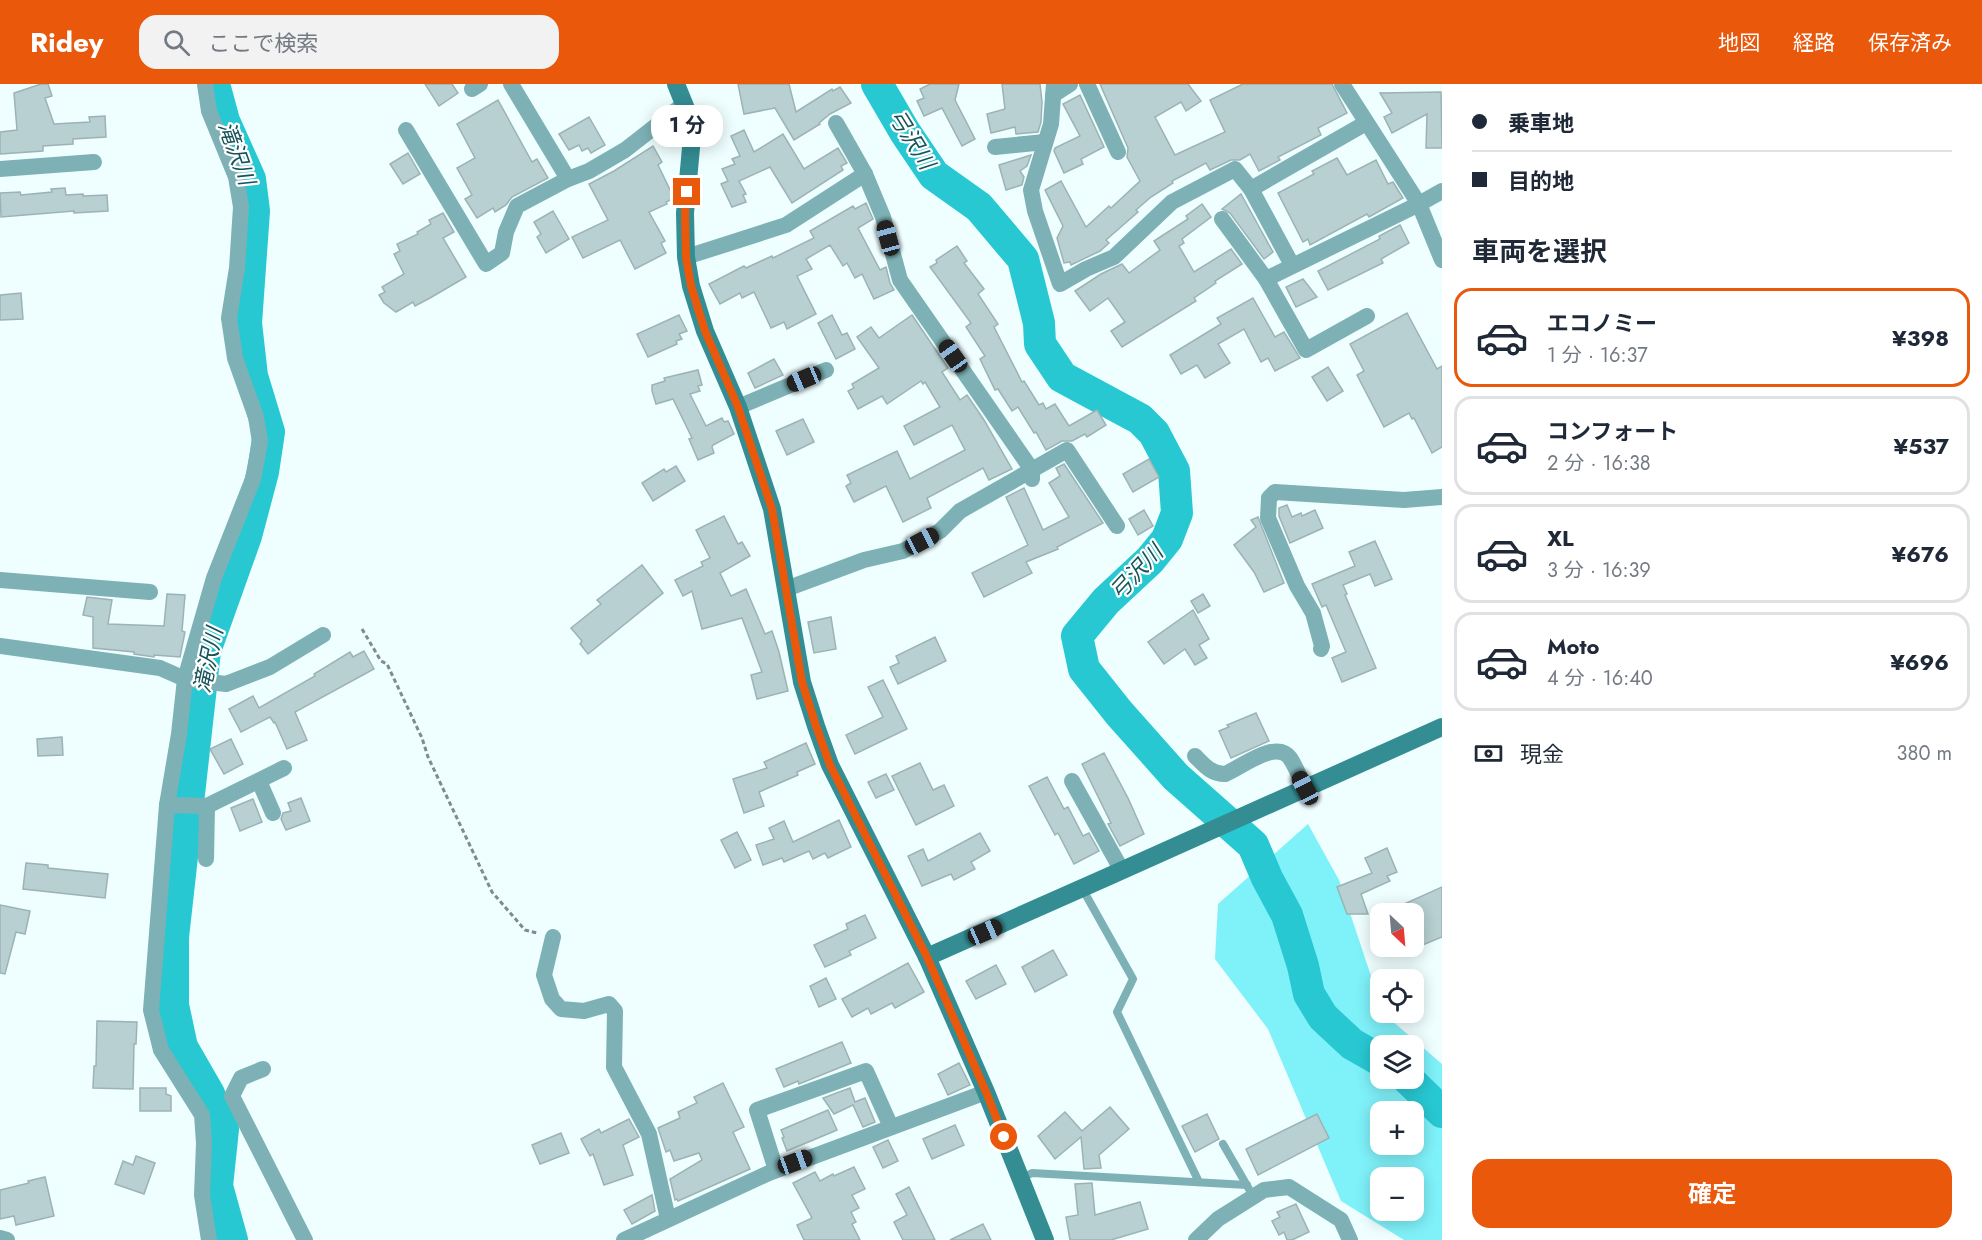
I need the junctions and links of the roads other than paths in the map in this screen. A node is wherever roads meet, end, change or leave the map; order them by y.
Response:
1 (205, 84) edge
2 (511, 84) edge
3 (676, 84) edge
4 (1070, 84) edge
5 (1087, 84) edge
6 (1342, 84) edge
7 (1053, 89) edge
8 (684, 104) junction
9 (836, 123) dead end
10 (1366, 123) junction
11 (406, 130) dead end
12 (1046, 142) junction
13 (995, 147) dead end
14 (1118, 152) dead end
15 (94, 162) dead end
16 (0, 169) edge
17 (865, 174) junction
18 (568, 179) junction
19 (1251, 189) junction
20 (1442, 190) edge
21 (1419, 204) junction
22 (1222, 219) dead end
23 (686, 257) junction
24 (1442, 260) edge
25 (1292, 265) junction
26 (1266, 279) junction
27 (1367, 316) dead end
28 (826, 370) dead end
29 (738, 407) junction
30 (1032, 474) junction
31 (1442, 497) edge
32 (1117, 526) dead end
33 (0, 580) edge
34 (786, 589) junction
35 (150, 592) dead end
36 (323, 635) dead end
37 (0, 645) edge
38 (1321, 649) dead end
39 (185, 679) junction
40 (1442, 727) edge
41 (1195, 756) dead end
42 (284, 768) dead end
43 (259, 781) junction
44 (1072, 781) dead end
45 (1305, 788) junction
46 (166, 805) junction
47 (207, 806) junction
48 (273, 813) dead end
49 (206, 859) dead end
50 (1121, 869) junction
51 (1082, 888) junction
52 (553, 937) road end
53 (927, 957) junction
54 (263, 1069) dead end
55 (986, 1092) junction
56 (891, 1127) junction
57 (1223, 1144) dead end
58 (776, 1170) junction
59 (1022, 1178) junction
60 (1199, 1182) junction
61 (1251, 1191) junction
62 (668, 1219) junction
63 (0, 1238) edge
64 (631, 1239) edge
65 (8, 1240) edge
66 (209, 1240) edge
67 (305, 1240) edge
68 (1045, 1240) edge
69 (1196, 1240) edge
70 (1350, 1240) edge

1 - 39 street
2 - 18 street
3 - 8 street
4 - 7 street
5 - 14 street
6 - 10 street
7 - 12 street
8 - 18 street
8 - 23 street
9 - 17 street
10 - 19 street
10 - 21 street
11 - 18 street
12 - 13 street
12 - 19 street
15 - 16 street
17 - 23 street
17 - 30 street
19 - 25 street
20 - 21 street
21 - 24 street
21 - 25 street
22 - 26 street
23 - 29 street
25 - 26 street
26 - 27 street
28 - 29 street
29 - 34 street
30 - 32 street
30 - 34 street
31 - 38 street
33 - 35 street
34 - 53 street
36 - 39 street
37 - 39 street
39 - 46 street
40 - 45 street
41 - 45 street
42 - 43 street
43 - 47 street
43 - 48 street
44 - 50 street
45 - 50 street
46 - 47 street
46 - 66 street
47 - 49 street
50 - 51 street
51 - 53 street
51 - 60 lane
52 - 62 street
53 - 55 street
54 - 67 street
55 - 56 street
55 - 59 street
56 - 58 street
56 - 58 street
57 - 61 lane
58 - 62 street
59 - 60 lane
59 - 68 street
60 - 61 lane
61 - 69 street
61 - 70 street
62 - 64 street
63 - 65 street

